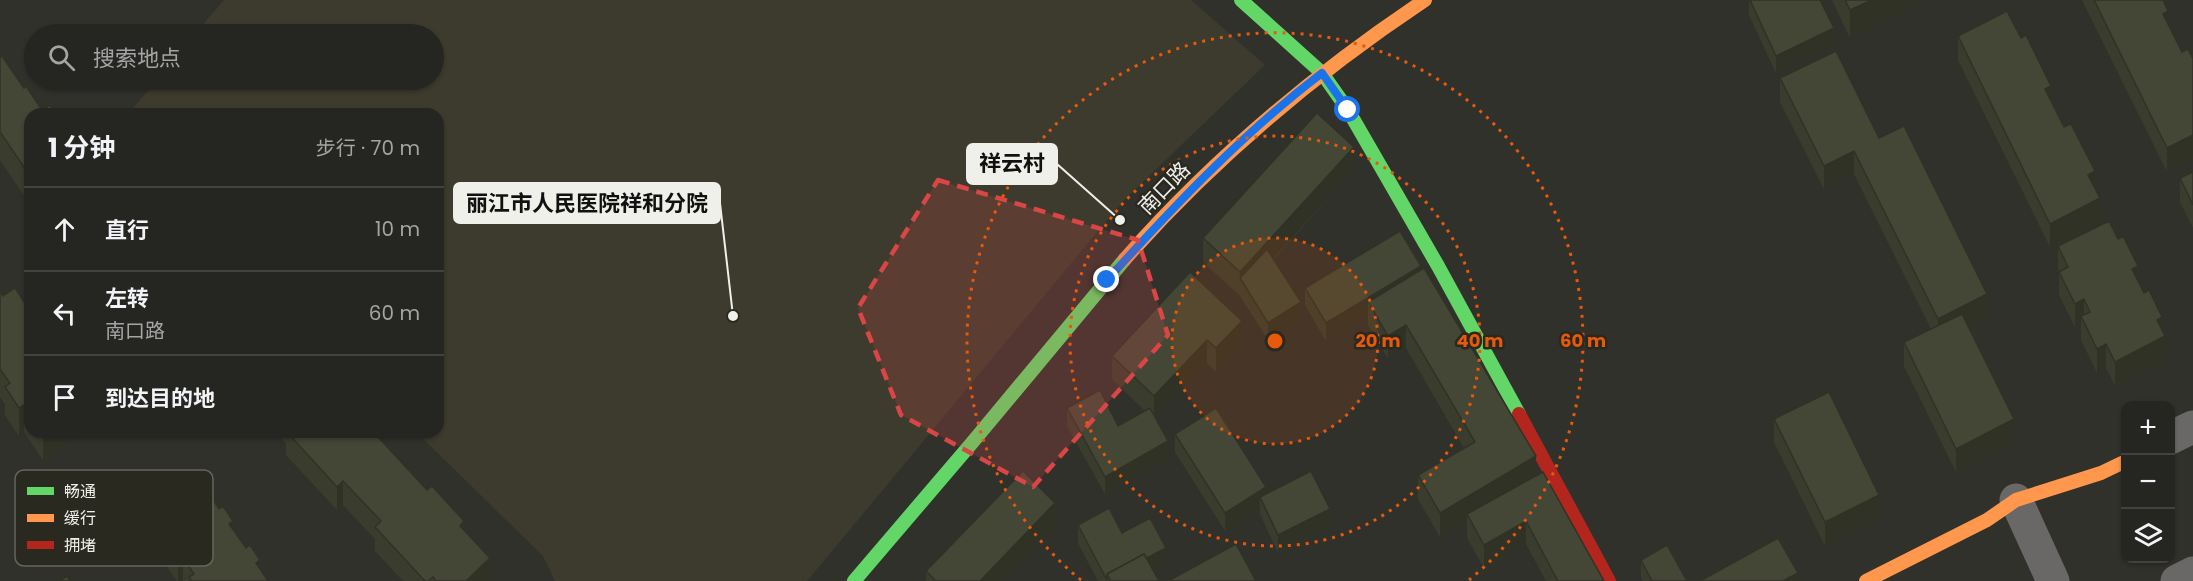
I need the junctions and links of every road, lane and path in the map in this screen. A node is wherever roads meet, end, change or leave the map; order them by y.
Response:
1 (1241, 0) edge
2 (1425, 0) edge
3 (1322, 73) junction
4 (2193, 427) edge
5 (2175, 436) edge
6 (2121, 463) edge
7 (2016, 500) junction
8 (2193, 573) edge
9 (854, 581) edge
10 (1609, 581) edge
11 (1866, 581) edge
12 (2053, 581) edge
13 (2176, 581) edge

1 - 3 street
2 - 3 street, 南口路
3 - 9 street, 南口路
3 - 10 street
4 - 5 street
6 - 7 street
7 - 11 street
7 - 12 street
8 - 13 street

